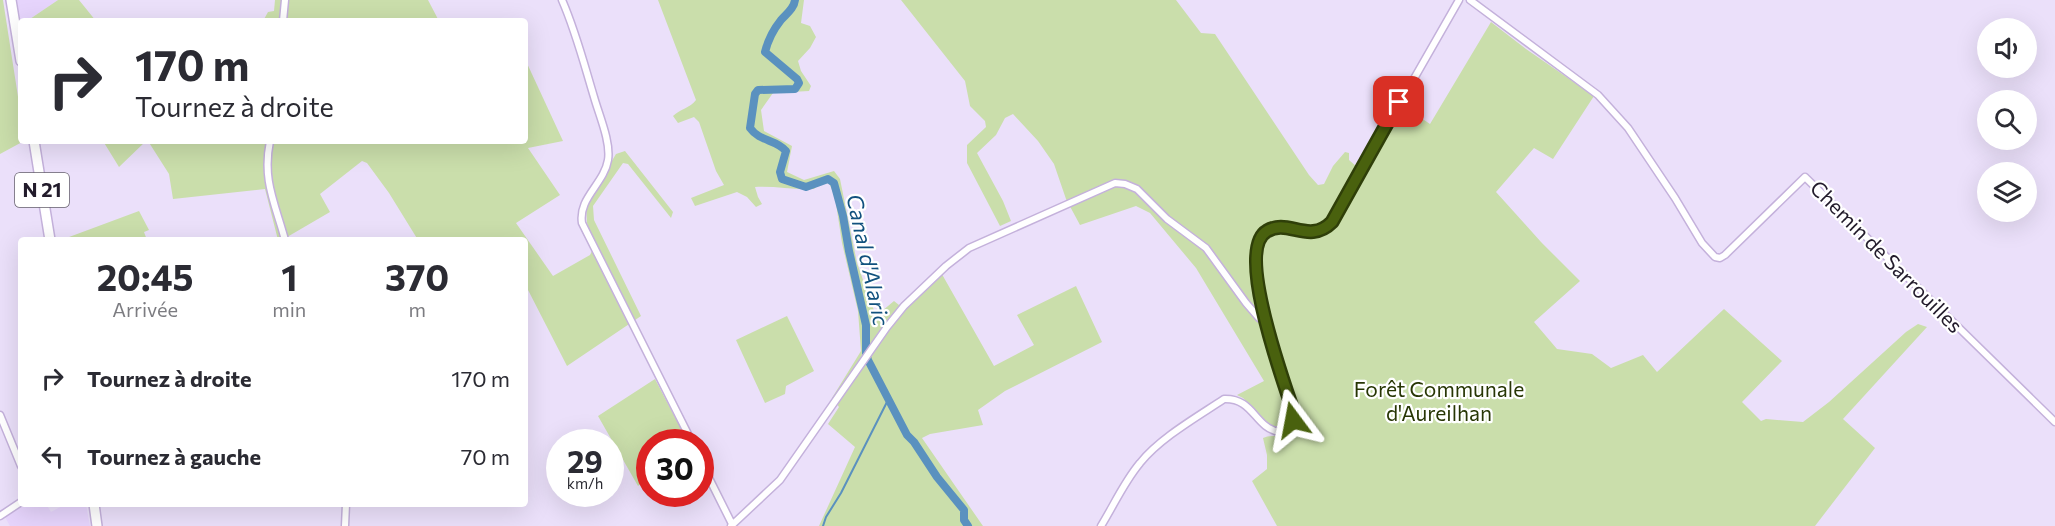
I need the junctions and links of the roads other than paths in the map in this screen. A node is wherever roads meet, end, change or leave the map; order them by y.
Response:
1 (11, 0) edge
2 (285, 0) edge
3 (562, 0) edge
4 (1459, 0) edge
5 (1470, 0) edge
6 (283, 18) edge
7 (18, 43) edge
8 (34, 144) edge
9 (270, 144) edge
10 (50, 237) edge
11 (284, 237) edge
12 (1266, 322) junction
13 (0, 415) edge
14 (2055, 423) edge
15 (685, 429) edge
16 (18, 459) edge
17 (714, 488) edge
18 (18, 504) edge
19 (94, 507) edge
20 (346, 507) edge
21 (0, 516) edge
22 (732, 525) edge
23 (97, 526) edge
24 (345, 526) edge
25 (1101, 526) edge

1 - 7 main road
2 - 6 street
3 - 15 street
4 - 12 street
5 - 14 street, Chemin de Sarrouilles
8 - 10 main road, N 21
9 - 11 street
12 - 22 street
12 - 25 street
13 - 16 street
17 - 22 street
18 - 21 street
19 - 23 main road
20 - 24 street

